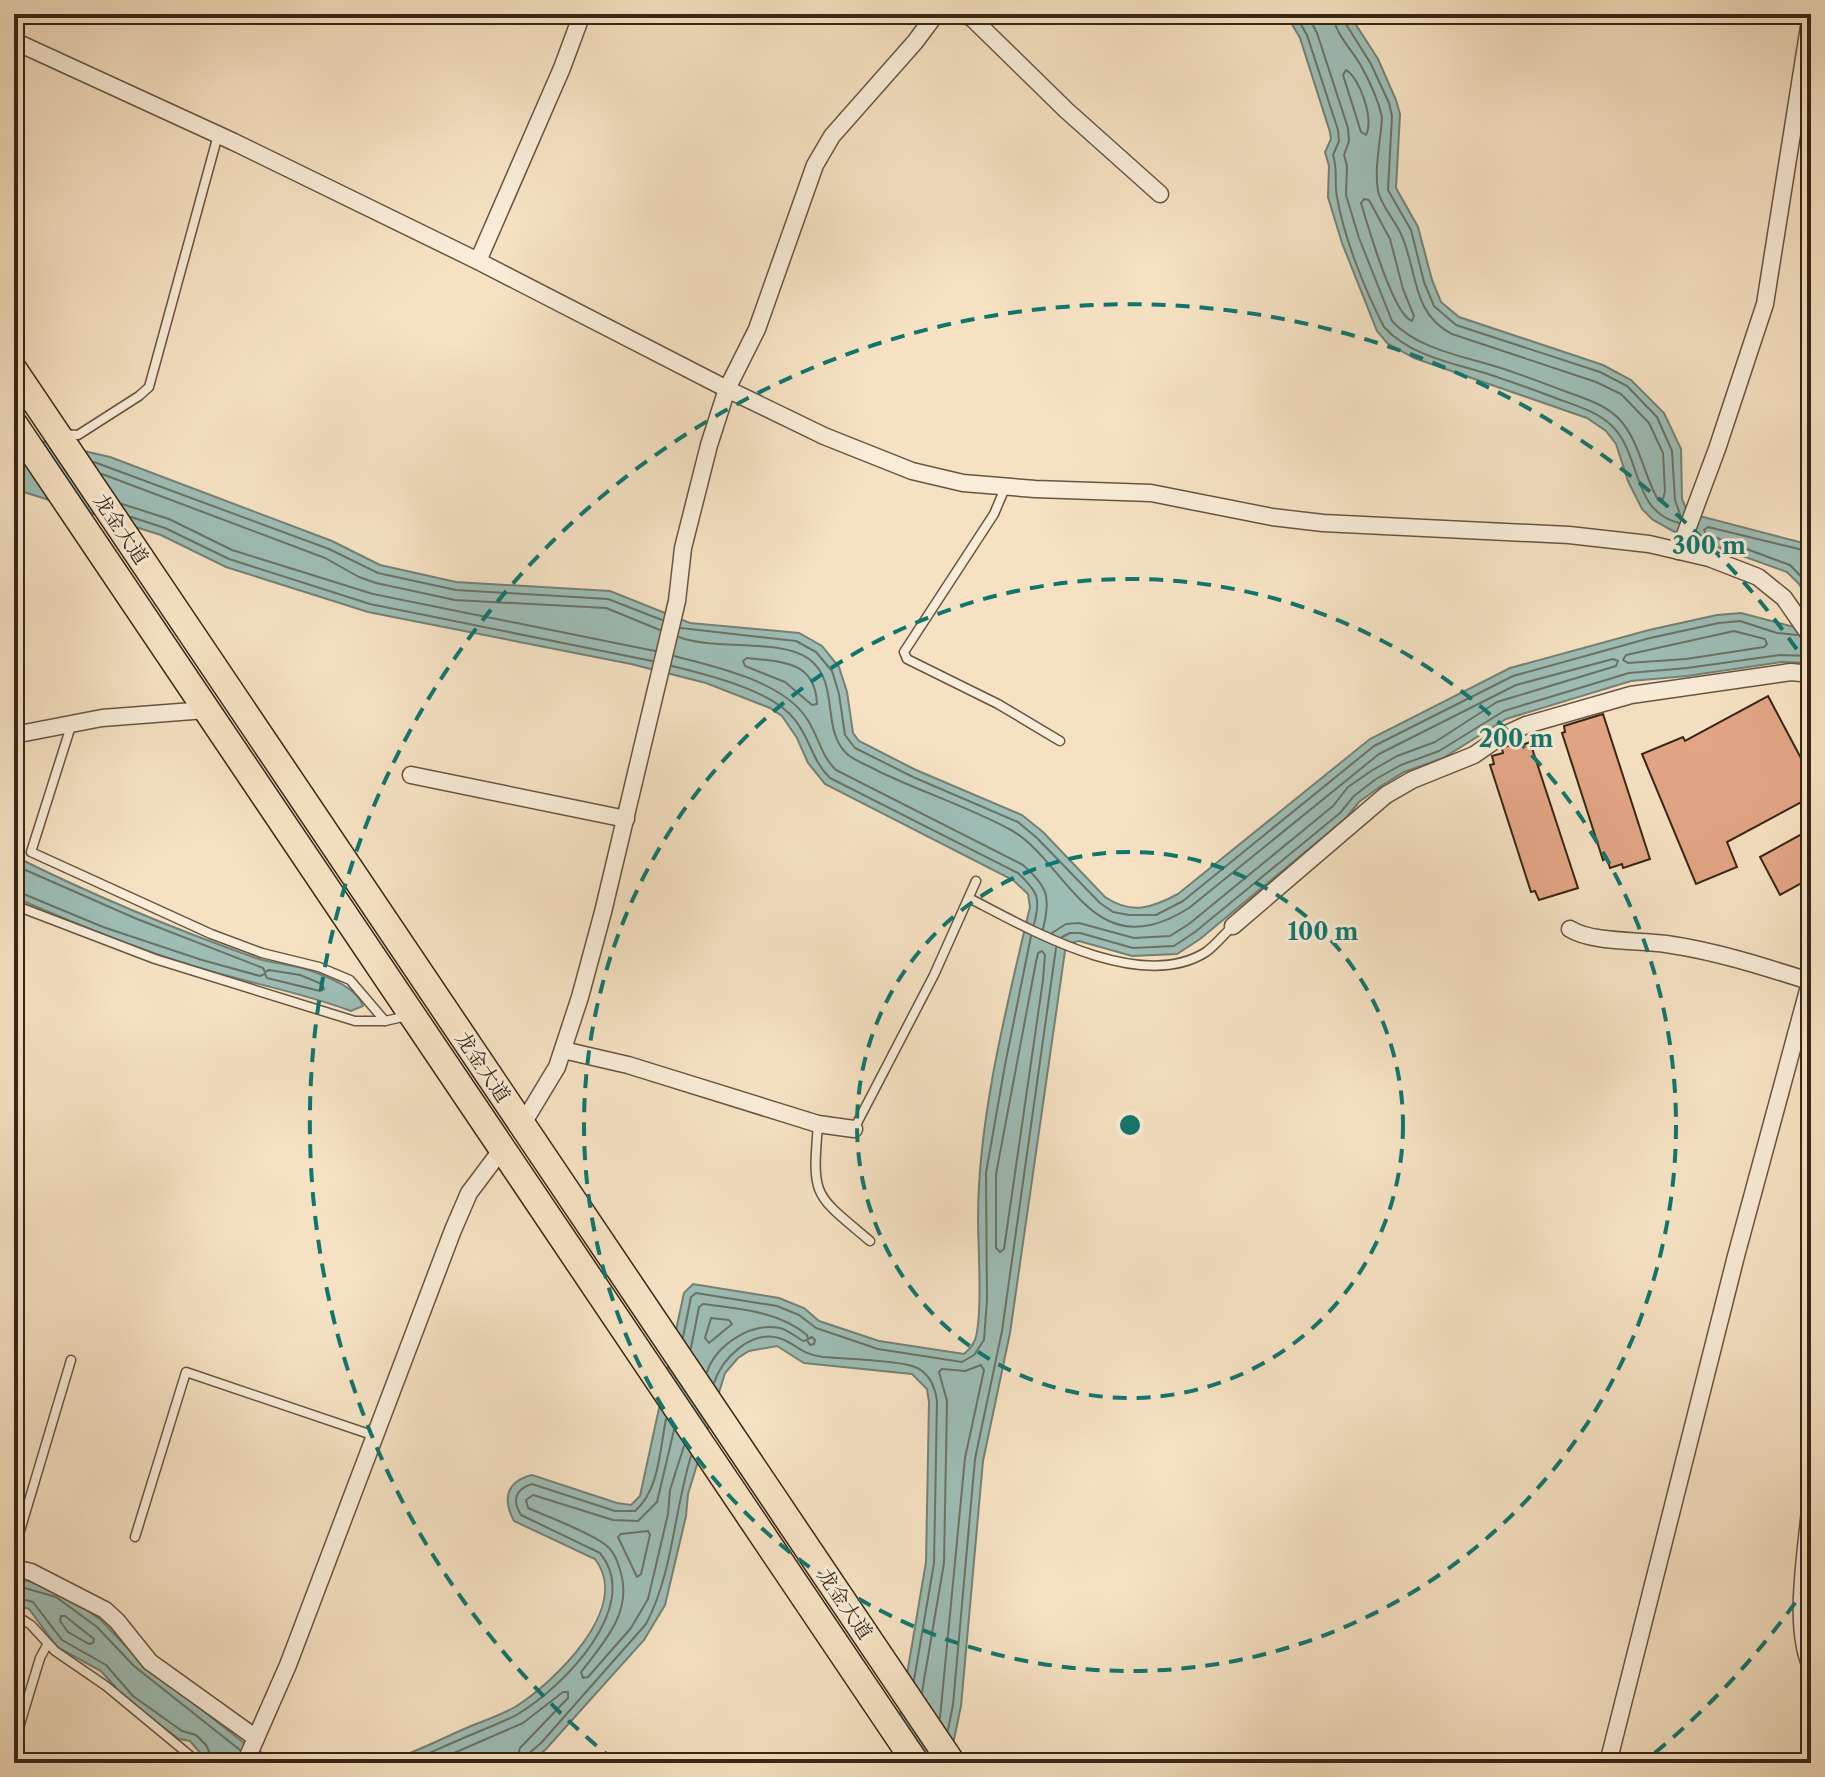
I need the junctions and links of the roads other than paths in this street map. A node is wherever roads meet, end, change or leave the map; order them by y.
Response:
1 (582, 14) edge
2 (936, 14) edge
3 (963, 14) edge
4 (1811, 14) edge
5 (14, 41) edge
6 (218, 135) junction
7 (1160, 194) dead end
8 (478, 261) junction
9 (14, 370) edge
10 (727, 389) junction
11 (18, 430) edge
12 (57, 434) junction
13 (1006, 486) junction
14 (1681, 545) junction
15 (1811, 637) edge
16 (1811, 674) edge
17 (206, 710) junction
18 (72, 723) junction
19 (14, 735) edge
20 (1060, 741) dead end
21 (411, 775) dead end
22 (626, 819) junction
23 (976, 881) dead end
24 (969, 898) junction
25 (14, 905) edge
26 (1233, 926) joint
27 (1570, 929) dead end
28 (1810, 980) edge
29 (411, 1015) junction
30 (385, 1021) junction
31 (563, 1050) junction
32 (818, 1124) junction
33 (522, 1125) junction
34 (854, 1129) joint
35 (502, 1149) junction
36 (870, 1241) dead end
37 (71, 1360) dead end
38 (376, 1437) junction
39 (1811, 1492) edge
40 (135, 1537) dead end
41 (14, 1551) edge
42 (14, 1568) edge
43 (14, 1614) edge
44 (47, 1645) junction
45 (1811, 1676) edge
46 (254, 1742) junction
47 (14, 1744) edge
48 (199, 1763) edge
49 (245, 1763) edge
50 (916, 1763) edge
51 (952, 1763) edge
52 (1608, 1763) edge

1 - 8 street
2 - 10 street
3 - 7 street
4 - 14 street
5 - 6 street
6 - 8 street
6 - 12 lane
8 - 10 street
9 - 12 main road, 龙金大道
10 - 13 street
10 - 22 street
11 - 17 main road, 龙金大道
12 - 33 main road, 龙金大道
13 - 14 street
13 - 20 lane
14 - 15 street
16 - 26 street
17 - 18 street
17 - 29 main road, 龙金大道
18 - 19 street
18 - 30 lane
21 - 22 street
22 - 31 street
23 - 24 lane
24 - 26 lane
24 - 34 lane
25 - 30 lane
27 - 28 street
28 - 52 street
29 - 30 lane
29 - 35 main road, 龙金大道
31 - 32 street
31 - 33 street
32 - 34 street
32 - 36 lane
33 - 51 main road, 龙金大道
35 - 38 street
35 - 50 main road, 龙金大道
37 - 41 lane
38 - 40 lane
38 - 46 street
39 - 45 lane
42 - 46 street
43 - 44 lane
44 - 47 lane
44 - 48 lane
46 - 49 street

